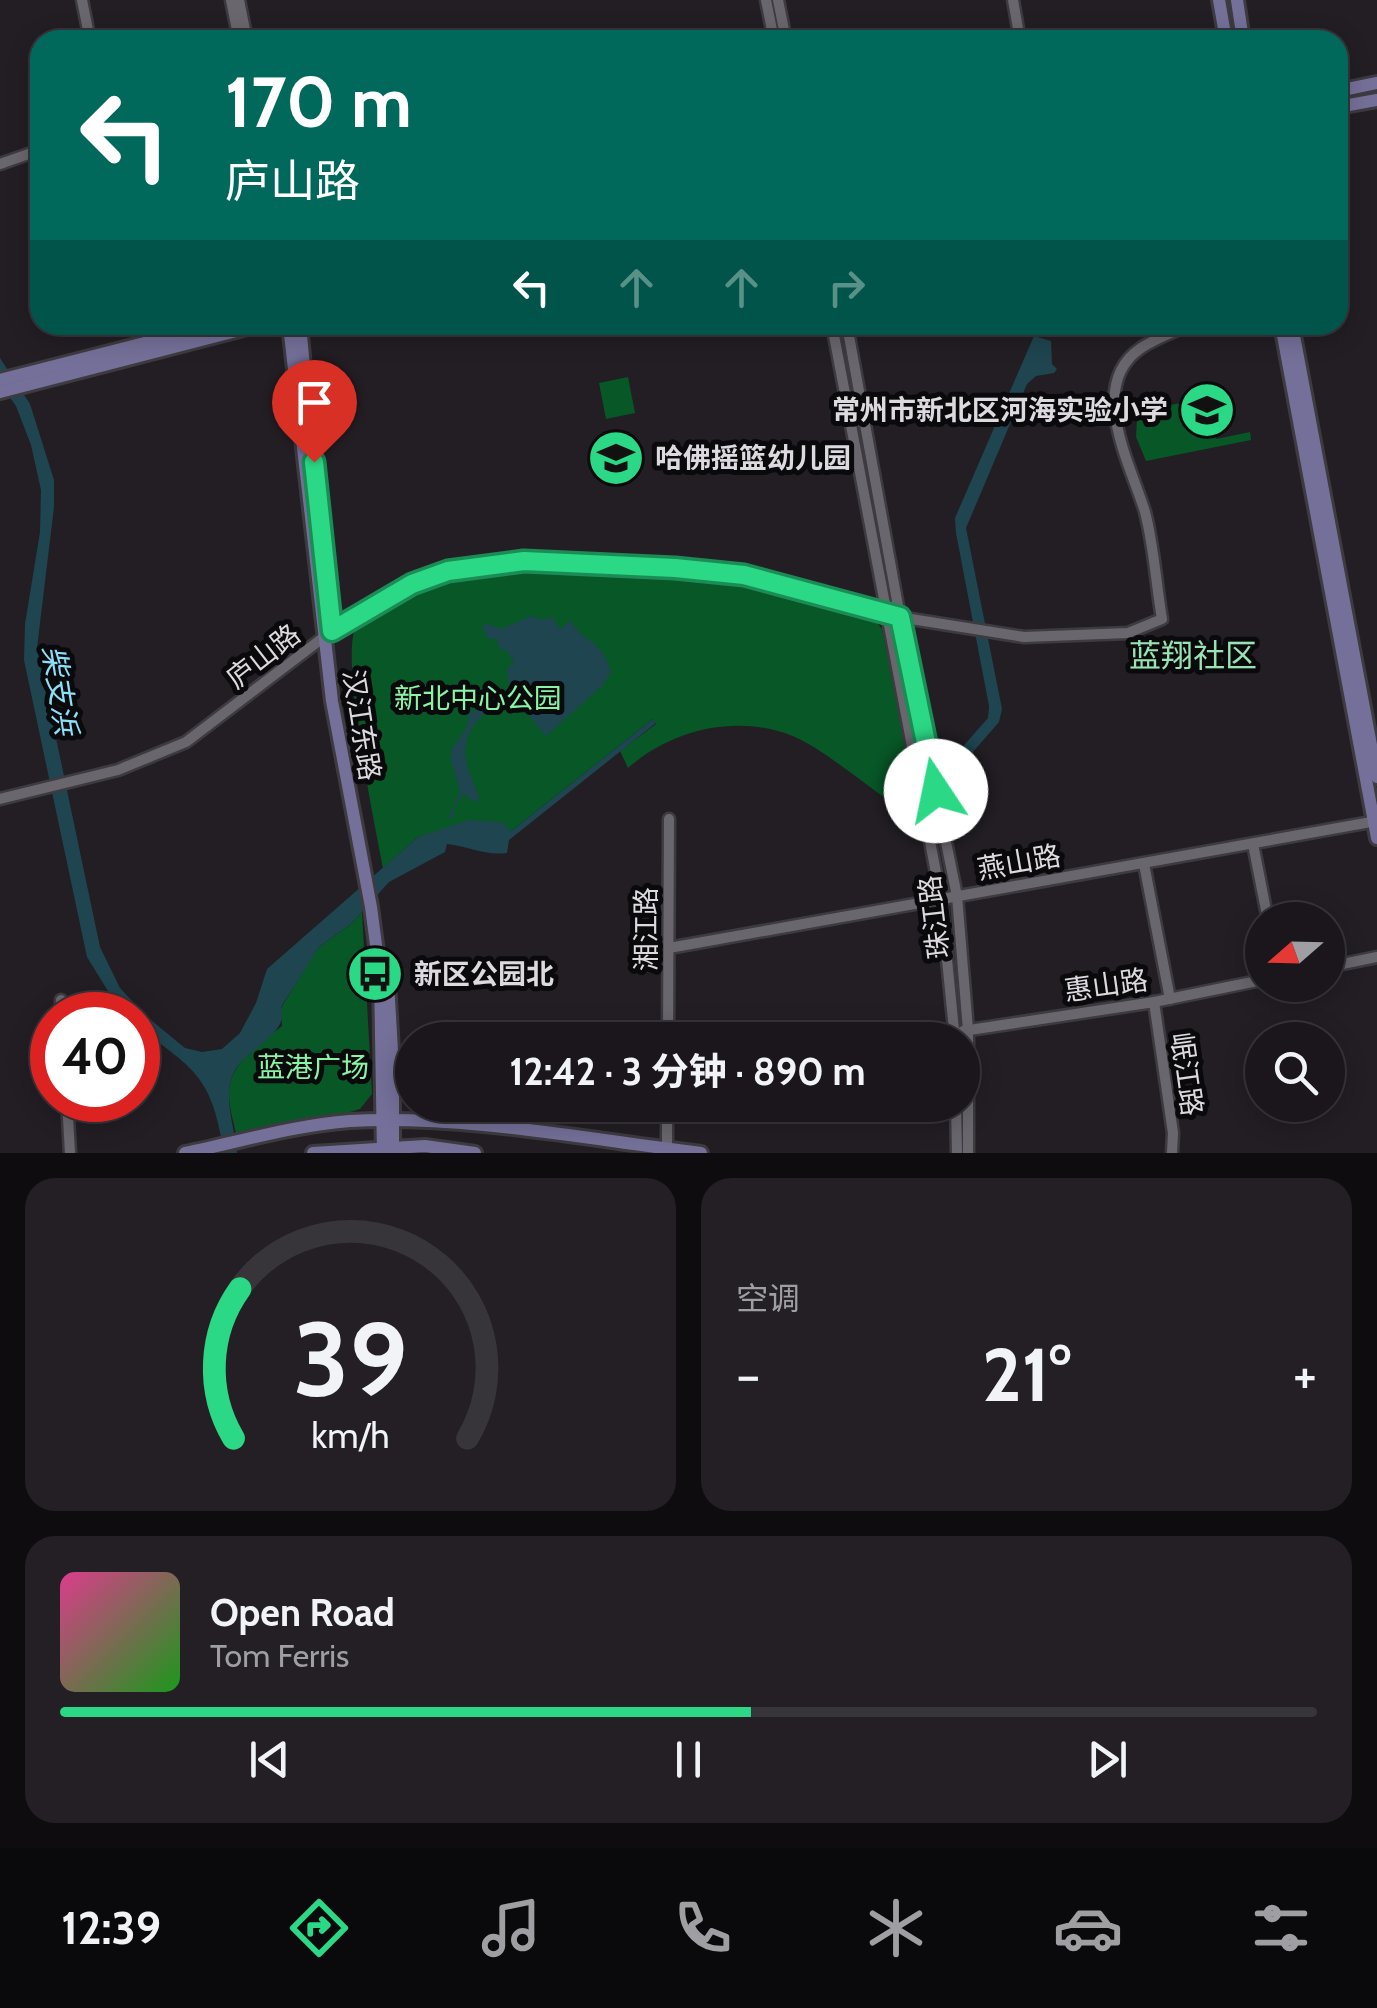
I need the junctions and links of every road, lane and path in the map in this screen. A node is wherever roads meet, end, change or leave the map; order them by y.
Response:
1 (82, 0) edge
2 (231, 0) edge
3 (239, 0) edge
4 (766, 0) edge
5 (778, 0) edge
6 (1013, 0) edge
7 (1220, 0) edge
8 (1237, 0) edge
9 (88, 30) edge
10 (237, 30) edge
11 (245, 30) edge
12 (772, 30) edge
13 (784, 30) edge
14 (1018, 30) edge
15 (1224, 30) edge
16 (1242, 30) edge
17 (1377, 83) edge
18 (1348, 88) edge
19 (1377, 100) edge
20 (1348, 106) edge
21 (30, 154) edge
22 (0, 164) edge
23 (180, 335) edge
24 (217, 335) edge
25 (291, 335) edge
26 (301, 335) edge
27 (834, 335) edge
28 (848, 335) edge
29 (1169, 335) edge
30 (1283, 335) edge
31 (1294, 335) edge
32 (8, 385) edge
33 (886, 615) junction
34 (900, 617) junction
35 (328, 634) junction
36 (1377, 777) edge
37 (0, 800) edge
38 (669, 818) dead end
39 (1376, 822) edge
40 (1377, 838) edge
41 (1253, 844) junction
42 (1144, 864) junction
43 (958, 896) junction
44 (941, 899) junction
45 (1264, 902) edge
46 (669, 948) junction
47 (1377, 957) edge
48 (1345, 964) edge
49 (1245, 984) edge
50 (1170, 999) junction
51 (1154, 1002) junction
52 (668, 1022) edge
53 (954, 1022) edge
54 (967, 1022) edge
55 (980, 1028) edge
56 (68, 1122) edge
57 (668, 1122) edge
58 (956, 1122) edge
59 (968, 1122) edge
60 (386, 1124) junction
61 (667, 1149) junction
62 (388, 1150) edge
63 (70, 1153) edge
64 (185, 1153) edge
65 (313, 1153) edge
66 (475, 1153) edge
67 (701, 1153) edge
68 (957, 1153) edge
69 (968, 1153) edge
70 (1172, 1153) edge

1 - 9 street
2 - 10 street
3 - 11 street
4 - 12 street
5 - 13 street
6 - 14 street
7 - 15 main road
8 - 16 main road
17 - 18 main road
19 - 20 main road
21 - 22 street
23 - 32 main road
24 - 32 main road
25 - 35 main road, 汉江东路
26 - 35 main road, 汉江东路
27 - 33 street, 珠江路
28 - 34 street, 珠江路
29 - 34 street, 庐山路
30 - 39 main road
31 - 36 main road
33 - 34 street, 庐山路
33 - 35 street, 庐山路
33 - 44 street, 珠江路
34 - 43 street, 珠江路
35 - 37 street, 庐山路
35 - 60 main road, 汉江东路
38 - 46 street, 湘江路
39 - 40 main road
39 - 41 street, 燕山路
41 - 42 street, 燕山路
41 - 45 street
42 - 43 street, 燕山路
42 - 50 street, 岷江路
43 - 44 street, 燕山路
43 - 54 street, 珠江路
44 - 46 street, 燕山路
44 - 53 street, 珠江路
46 - 52 street, 湘江路
47 - 48 street
49 - 50 street, 惠山路
50 - 51 street, 惠山路
51 - 55 street, 惠山路
51 - 70 street, 岷江路
56 - 63 street
57 - 61 street
58 - 68 street
59 - 69 street, 珠江路
60 - 61 main road
60 - 62 main road, 汉江东路
60 - 64 main road
61 - 67 main road
62 - 65 main road
62 - 66 main road

